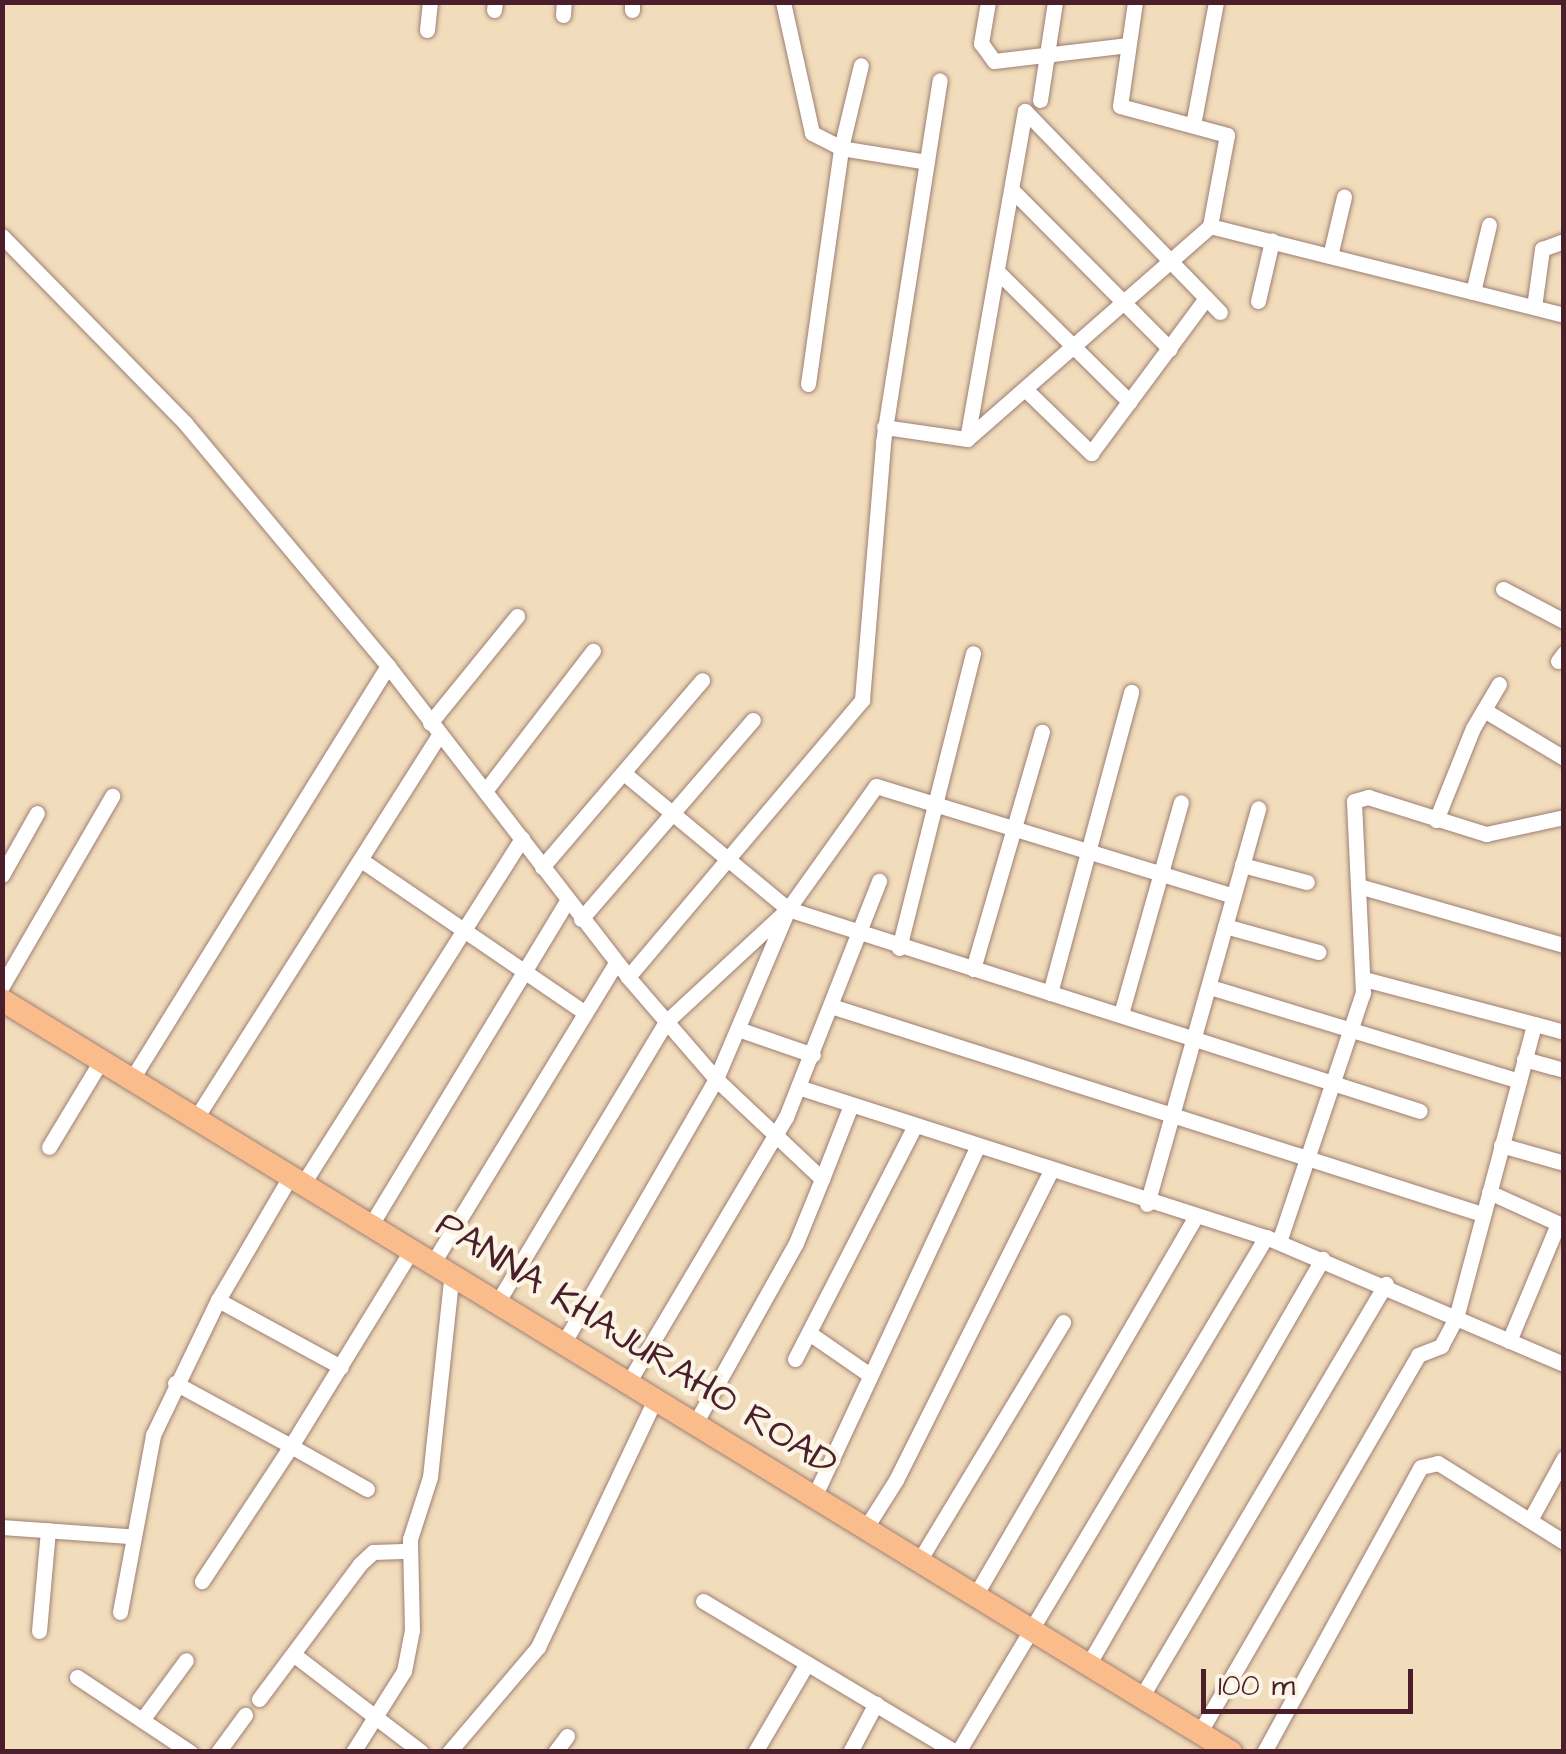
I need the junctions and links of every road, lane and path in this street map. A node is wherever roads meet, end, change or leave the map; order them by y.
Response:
1 (430, 2) edge
2 (988, 2) edge
3 (1055, 2) edge
4 (1135, 2) edge
5 (1216, 2) edge
6 (784, 5) edge
7 (427, 30) dead end
8 (1128, 45) junction
9 (1047, 56) junction
10 (861, 66) dead end
11 (940, 80) dead end
12 (1040, 100) dead end
13 (1193, 126) junction
14 (841, 148) junction
15 (927, 162) junction
16 (1014, 192) junction
17 (1344, 197) dead end
18 (1489, 225) dead end
19 (1210, 226) junction
20 (2, 236) edge
21 (1272, 241) junction
22 (1564, 241) edge
23 (1330, 256) junction
24 (1169, 260) junction
25 (1000, 274) junction
26 (1473, 292) junction
27 (1206, 298) junction
28 (1258, 301) dead end
29 (1126, 302) junction
30 (1534, 307) junction
31 (1220, 312) dead end
32 (1564, 314) edge
33 (1076, 348) junction
34 (1170, 349) junction
35 (808, 384) dead end
36 (1026, 390) junction
37 (1130, 402) junction
38 (884, 428) junction
39 (967, 439) junction
40 (1502, 589) dead end
41 (517, 616) dead end
42 (1564, 622) edge
43 (593, 651) dead end
44 (973, 653) dead end
45 (388, 666) junction
46 (702, 680) dead end
47 (1499, 684) dead end
48 (1131, 692) dead end
49 (1484, 710) junction
50 (753, 720) dead end
51 (434, 730) junction
52 (1042, 732) dead end
53 (1564, 758) edge
54 (624, 774) junction
55 (485, 792) junction
56 (112, 796) dead end
57 (1181, 802) dead end
58 (936, 808) junction
59 (1258, 808) dead end
60 (37, 813) dead end
61 (672, 816) junction
62 (1564, 817) edge
63 (1436, 820) junction
64 (1014, 829) junction
65 (522, 838) junction
66 (1088, 854) junction
67 (361, 860) junction
68 (728, 864) junction
69 (1242, 865) junction
70 (542, 868) junction
71 (2, 874) edge
72 (1161, 874) junction
73 (879, 881) dead end
74 (1307, 882) dead end
75 (1358, 886) junction
76 (1233, 896) junction
77 (567, 901) junction
78 (788, 909) junction
79 (581, 918) junction
80 (1225, 926) junction
81 (461, 931) junction
82 (858, 936) junction
83 (1564, 945) edge
84 (900, 948) junction
85 (1318, 952) dead end
86 (616, 962) junction
87 (973, 969) junction
88 (523, 972) junction
89 (628, 977) junction
90 (1364, 979) junction
91 (2, 986) edge
92 (1210, 988) junction
93 (1050, 993) junction
94 (2, 1000) edge
95 (831, 1006) junction
96 (584, 1012) junction
97 (1121, 1014) junction
98 (666, 1022) junction
99 (1534, 1024) junction
100 (741, 1030) junction
101 (1350, 1031) junction
102 (1564, 1032) edge
103 (1196, 1041) junction
104 (813, 1055) junction
105 (102, 1060) junction
106 (1524, 1060) junction
107 (1564, 1070) edge
108 (133, 1076) junction
109 (716, 1079) junction
110 (1518, 1081) junction
111 (1332, 1084) junction
112 (798, 1087) junction
113 (850, 1106) junction
114 (1420, 1112) dead end
115 (1174, 1116) junction
116 (196, 1118) junction
117 (914, 1127) junction
118 (772, 1137) junction
119 (1501, 1144) junction
120 (978, 1146) junction
121 (49, 1147) dead end
122 (1307, 1158) junction
123 (1564, 1163) edge
124 (1050, 1172) junction
125 (297, 1179) junction
126 (822, 1179) junction
127 (1488, 1192) junction
128 (1147, 1204) junction
129 (1482, 1214) junction
130 (1195, 1218) junction
131 (372, 1223) junction
132 (1561, 1225) edge
133 (1272, 1239) junction
134 (413, 1248) junction
135 (1322, 1259) junction
136 (443, 1267) junction
137 (1386, 1284) junction
138 (218, 1300) junction
139 (498, 1302) junction
140 (1456, 1318) junction
141 (1063, 1322) dead end
142 (809, 1333) junction
143 (1509, 1341) junction
144 (562, 1344) junction
145 (796, 1360) dead end
146 (1564, 1364) edge
147 (341, 1366) junction
148 (868, 1374) junction
149 (175, 1383) junction
150 (628, 1383) junction
151 (655, 1400) junction
152 (695, 1424) junction
153 (291, 1446) junction
154 (1560, 1469) edge
155 (367, 1489) dead end
156 (814, 1497) junction
157 (1530, 1520) junction
158 (2, 1527) edge
159 (864, 1529) junction
160 (48, 1530) junction
161 (129, 1536) junction
162 (1564, 1542) edge
163 (410, 1551) junction
164 (919, 1562) junction
165 (202, 1581) dead end
166 (976, 1594) junction
167 (703, 1600) dead end
168 (120, 1612) dead end
169 (38, 1631) dead end
170 (1035, 1631) junction
171 (294, 1654) junction
172 (186, 1660) dead end
173 (806, 1665) junction
174 (1088, 1665) junction
175 (77, 1677) dead end
176 (1142, 1696) junction
177 (260, 1699) dead end
178 (876, 1704) junction
179 (244, 1715) dead end
180 (380, 1717) junction
181 (142, 1720) junction
182 (567, 1736) dead end
183 (1202, 1739) edge
184 (190, 1752) edge
185 (218, 1752) edge
186 (353, 1752) edge
187 (422, 1752) edge
188 (449, 1752) edge
189 (556, 1752) edge
190 (756, 1752) edge
191 (850, 1752) edge
192 (956, 1752) edge
193 (1231, 1752) edge
194 (1264, 1752) edge

1 - 7 street
2 - 9 street
3 - 9 street
4 - 8 street
5 - 13 street
6 - 14 street
8 - 9 street
8 - 13 street
9 - 12 street
10 - 14 street
11 - 15 street
13 - 19 street
14 - 15 street
14 - 35 street
15 - 38 street
16 - 24 street
16 - 25 street
16 - 29 street
17 - 23 street
18 - 26 street
19 - 21 street
19 - 24 street
20 - 45 street
21 - 23 street
21 - 28 street
22 - 30 street
23 - 26 street
24 - 27 street
24 - 29 street
25 - 33 street
25 - 39 street
26 - 30 street
27 - 31 street
27 - 34 street
29 - 33 street
29 - 34 street
30 - 32 street
33 - 36 street
33 - 37 street
34 - 37 street
36 - 37 street
36 - 39 street
38 - 39 street
38 - 68 street
40 - 42 street
41 - 51 street
43 - 55 street
44 - 58 street
45 - 51 street
45 - 108 street
46 - 54 street
47 - 49 street
48 - 66 street
49 - 53 street
49 - 63 street
50 - 61 street
51 - 55 street
51 - 67 street
52 - 64 street
54 - 61 street
54 - 70 street
55 - 65 street
56 - 91 street
57 - 72 street
58 - 64 street
58 - 78 street
58 - 84 street
59 - 69 street
60 - 71 street
61 - 68 street
61 - 79 street
62 - 63 street
63 - 75 street
64 - 66 street
64 - 87 street
65 - 70 street
65 - 81 street
66 - 72 street
66 - 93 street
67 - 81 street
67 - 116 street
68 - 78 street
68 - 89 street
69 - 74 street
69 - 76 street
70 - 77 street
72 - 76 street
72 - 97 street
73 - 82 street
75 - 83 street
75 - 90 street
76 - 80 street
77 - 79 street
77 - 88 street
78 - 82 street
78 - 98 street
78 - 100 street
79 - 86 street
80 - 85 street
80 - 92 street
81 - 88 street
81 - 125 street
82 - 84 street
82 - 95 street
84 - 87 street
86 - 89 street
86 - 96 street
87 - 93 street
88 - 96 street
88 - 131 street
89 - 98 street
90 - 99 street
90 - 101 street
92 - 101 street
92 - 103 street
93 - 97 street
94 - 105 main road, PANNA KHAJURAHO ROAD
95 - 104 street
95 - 115 street
96 - 136 street
97 - 103 street
98 - 109 street
98 - 139 street
99 - 102 street
99 - 106 street
100 - 104 street
100 - 109 street
101 - 110 street
101 - 111 street
103 - 111 street
103 - 115 street
104 - 112 street
105 - 108 main road, PANNA KHAJURAHO ROAD
105 - 121 street
106 - 107 street
106 - 110 street
108 - 116 main road, PANNA KHAJURAHO ROAD
109 - 118 street
109 - 144 street
110 - 119 street
111 - 114 street
111 - 122 street
112 - 113 street
112 - 118 street
113 - 117 street
113 - 126 street
115 - 122 street
115 - 128 street
116 - 125 main road, PANNA KHAJURAHO ROAD
117 - 120 street
117 - 142 street
118 - 126 street
118 - 150 street
119 - 123 street
119 - 127 street
120 - 124 street
120 - 148 street
122 - 129 street
122 - 133 street
124 - 128 street
124 - 159 street
125 - 131 main road, PANNA KHAJURAHO ROAD
125 - 138 street
126 - 152 street
127 - 129 street
127 - 132 street
128 - 130 street
129 - 140 street
130 - 133 street
130 - 166 street
131 - 134 main road, PANNA KHAJURAHO ROAD
132 - 143 street
133 - 135 street
133 - 170 street
134 - 136 main road, PANNA KHAJURAHO ROAD
134 - 147 street
135 - 137 street
135 - 174 street
136 - 139 main road, PANNA KHAJURAHO ROAD
136 - 163 street
137 - 140 street
137 - 176 street
138 - 147 street
138 - 149 street
139 - 144 main road, PANNA KHAJURAHO ROAD
140 - 143 street
140 - 183 street
141 - 164 street
142 - 145 street
142 - 148 street
143 - 146 street
144 - 150 main road, PANNA KHAJURAHO ROAD
147 - 153 street
148 - 156 street
149 - 153 street
149 - 161 street
150 - 151 main road, PANNA KHAJURAHO ROAD
151 - 152 main road, PANNA KHAJURAHO ROAD
151 - 188 street
152 - 156 main road, PANNA KHAJURAHO ROAD
153 - 155 street
153 - 165 street
154 - 157 street
156 - 159 main road, PANNA KHAJURAHO ROAD
157 - 162 street
157 - 194 street
158 - 160 street
159 - 164 main road, PANNA KHAJURAHO ROAD
160 - 161 street
160 - 169 street
161 - 168 street
163 - 171 street
163 - 180 street
164 - 166 main road, PANNA KHAJURAHO ROAD
166 - 170 main road, PANNA KHAJURAHO ROAD
167 - 173 street
170 - 174 main road, PANNA KHAJURAHO ROAD
170 - 192 street
171 - 177 street
171 - 180 street
172 - 181 street
173 - 178 street
173 - 190 street
174 - 176 main road, PANNA KHAJURAHO ROAD
175 - 181 street
176 - 183 main road, PANNA KHAJURAHO ROAD
178 - 191 street
178 - 192 street
179 - 185 street
180 - 186 street
180 - 187 street
181 - 184 street
182 - 189 street
183 - 193 main road, PANNA KHAJURAHO ROAD

